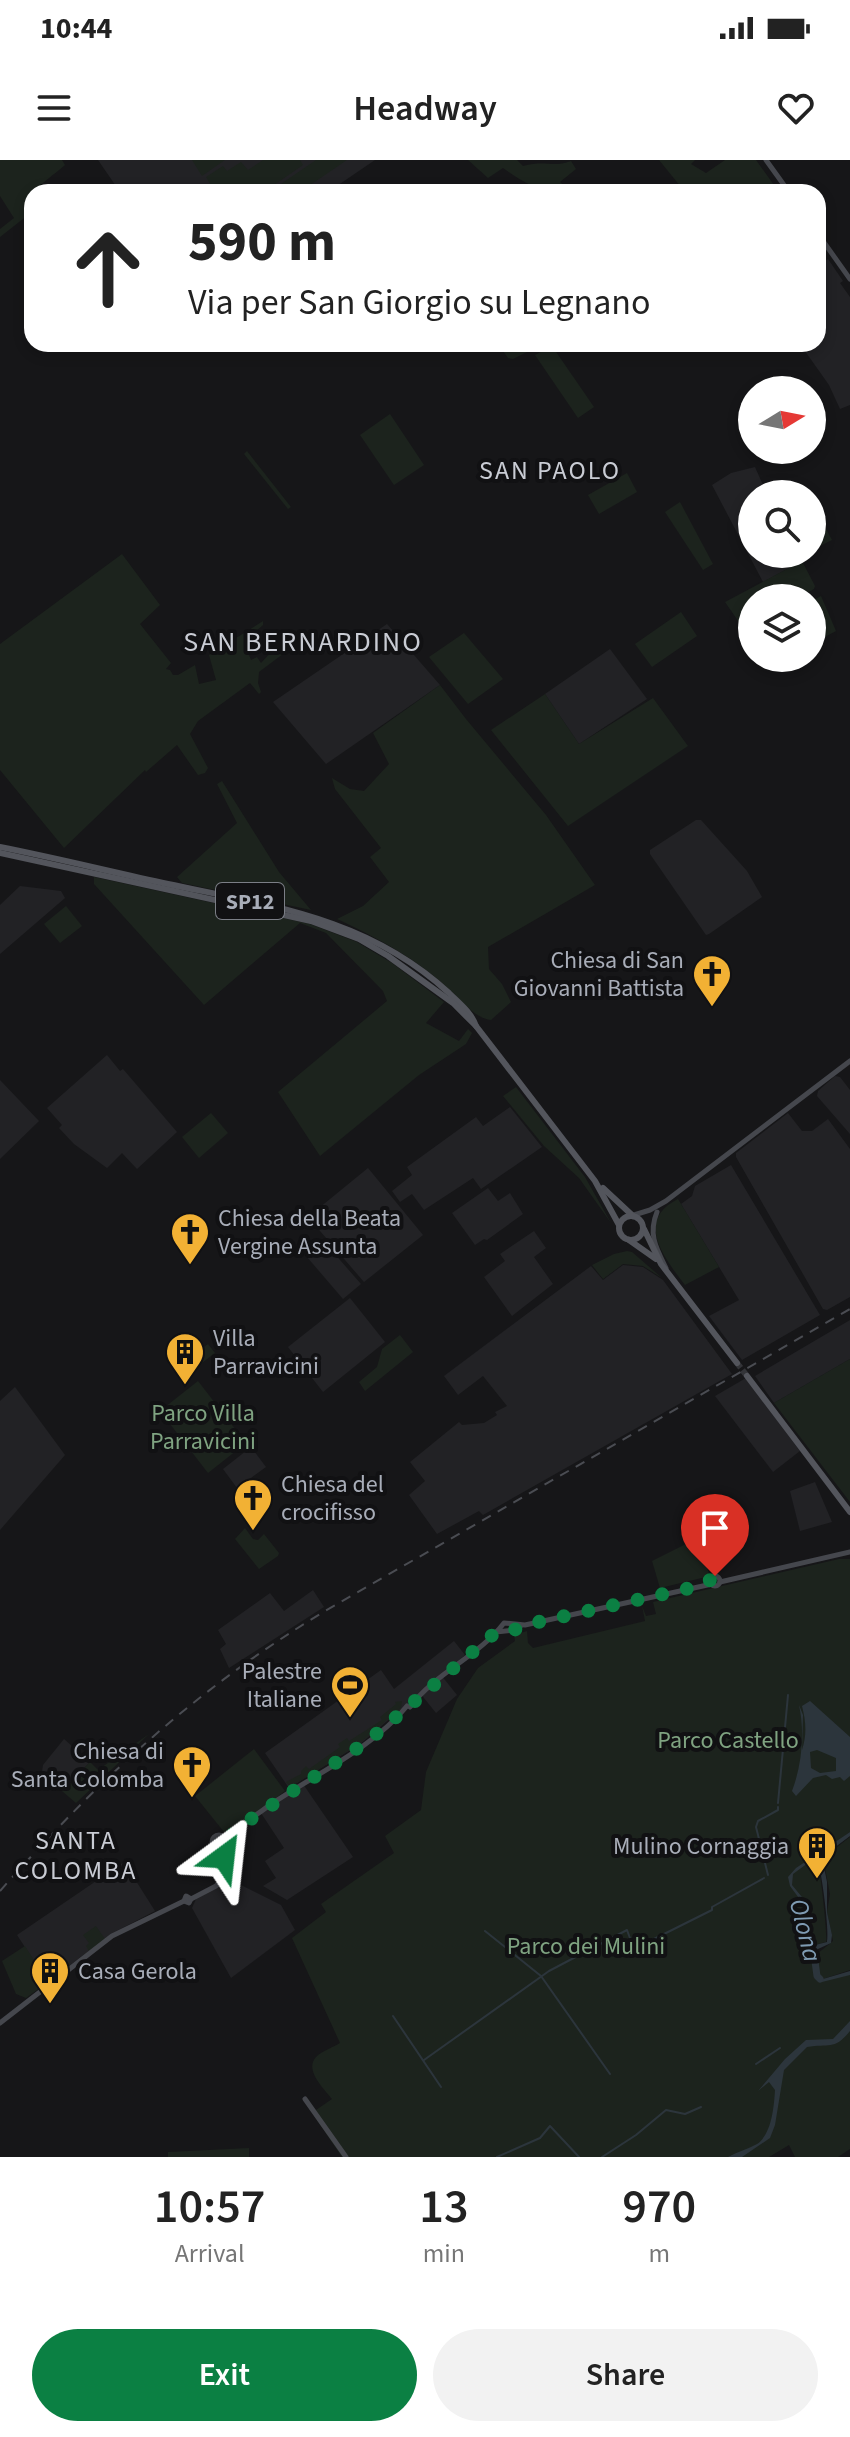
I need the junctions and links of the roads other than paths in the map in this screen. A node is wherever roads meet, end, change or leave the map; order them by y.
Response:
1 (766, 160) edge
2 (783, 184) edge
3 (826, 245) edge
4 (850, 279) edge
5 (0, 850) edge
6 (850, 1061) edge
7 (595, 1181) junction
8 (666, 1201) junction
9 (657, 1212) junction
10 (633, 1216) junction
11 (619, 1225) junction
12 (644, 1227) junction
13 (629, 1240) junction
14 (661, 1264) junction
15 (670, 1276) junction
16 (737, 1363) tunnel mouth
17 (747, 1376) tunnel mouth
18 (850, 1512) edge
19 (850, 1552) edge
20 (234, 1832) junction
21 (221, 1836) junction
22 (222, 1846) junction
23 (0, 2023) edge
24 (305, 2099) dead end
25 (346, 2157) edge

1 - 2 street
3 - 4 street
5 - 7 main road, SP12
6 - 8 street
7 - 10 main road, SP12
7 - 11 main road, SP12
8 - 9 street
8 - 10 street
9 - 12 street
9 - 15 street
10 - 11 main road
10 - 12 main road
11 - 13 main road
12 - 13 main road
12 - 14 main road
13 - 14 main road
14 - 15 main road
15 - 16 main road
17 - 18 main road
19 - 20 street
20 - 21 street
20 - 22 street
21 - 22 street
21 - 22 street
22 - 23 street
24 - 25 street

